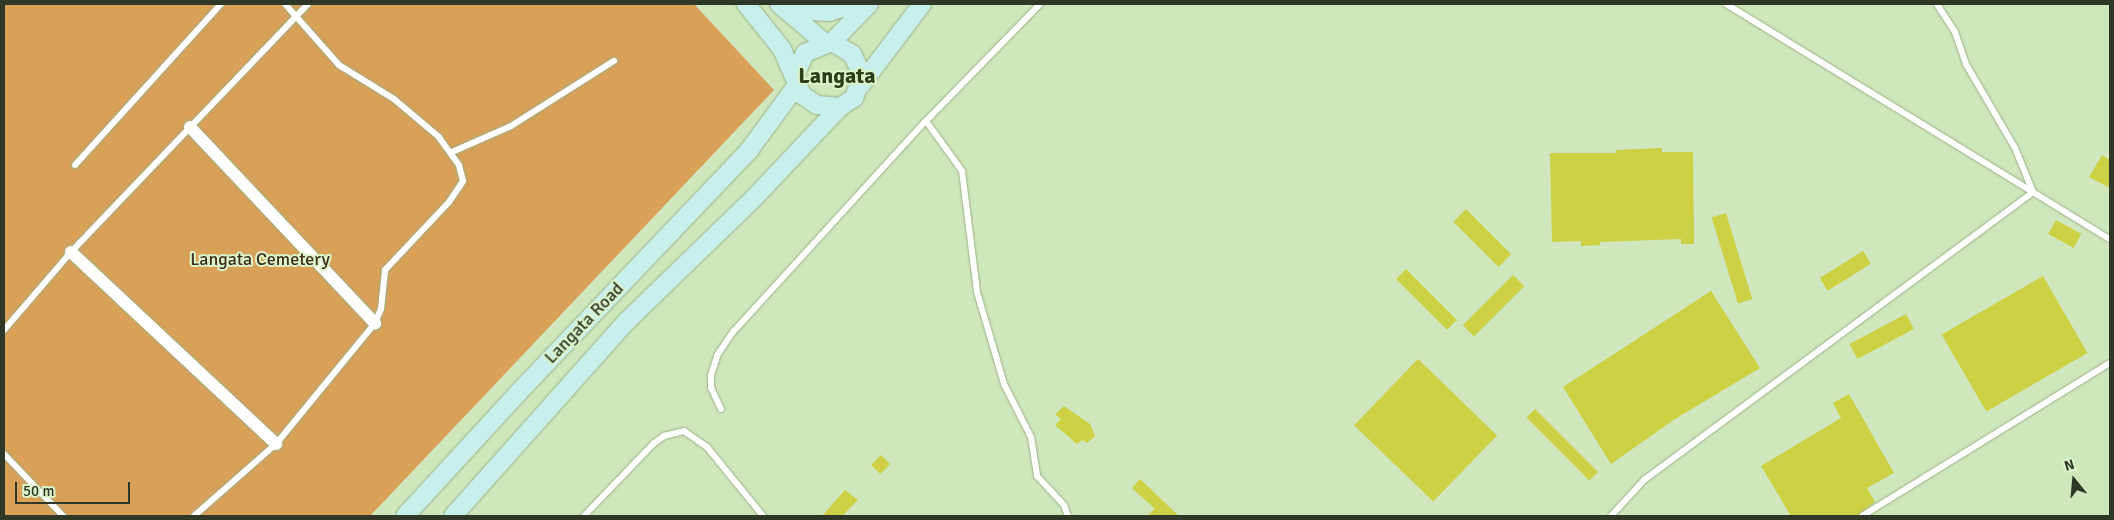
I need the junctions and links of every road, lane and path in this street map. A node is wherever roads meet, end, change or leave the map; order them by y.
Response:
1 (221, 4) edge
2 (285, 4) edge
3 (308, 4) edge
4 (746, 4) edge
5 (853, 4) edge
6 (869, 4) edge
7 (922, 4) edge
8 (1040, 4) edge
9 (1726, 4) edge
10 (1937, 4) edge
11 (786, 7) edge
12 (296, 16) junction
13 (828, 42) junction
14 (614, 61) dead end
15 (796, 80) junction
16 (860, 86) junction
17 (840, 107) junction
18 (926, 121) junction
19 (190, 127) junction
20 (452, 152) junction
21 (75, 165) dead end
22 (2033, 192) junction
23 (2110, 239) edge
24 (71, 252) junction
25 (375, 323) junction
26 (4, 330) edge
27 (2110, 363) edge
28 (720, 409) dead end
29 (276, 444) junction
30 (4, 454) edge
31 (63, 516) edge
32 (194, 516) edge
33 (405, 516) edge
34 (453, 516) edge
35 (584, 516) edge
36 (763, 516) edge
37 (1068, 516) edge
38 (1611, 516) edge
39 (1862, 516) edge

1 - 21 lane
2 - 12 lane
3 - 12 lane
4 - 15 main road
5 - 11 main road
6 - 13 main road
7 - 16 main road
8 - 18 lane
9 - 22 lane
10 - 22 lane
11 - 13 main road
12 - 19 lane
12 - 20 lane
13 - 15 main road
13 - 16 main road
14 - 20 lane
15 - 17 main road
15 - 33 main road, Langata Road
16 - 17 main road
17 - 34 main road, Langata Road
18 - 28 lane
18 - 37 lane
19 - 24 lane
19 - 25 street
20 - 25 lane
22 - 23 lane
22 - 38 lane
24 - 26 lane
24 - 29 street
25 - 29 lane
27 - 39 lane
29 - 32 lane
30 - 31 lane
35 - 36 lane

